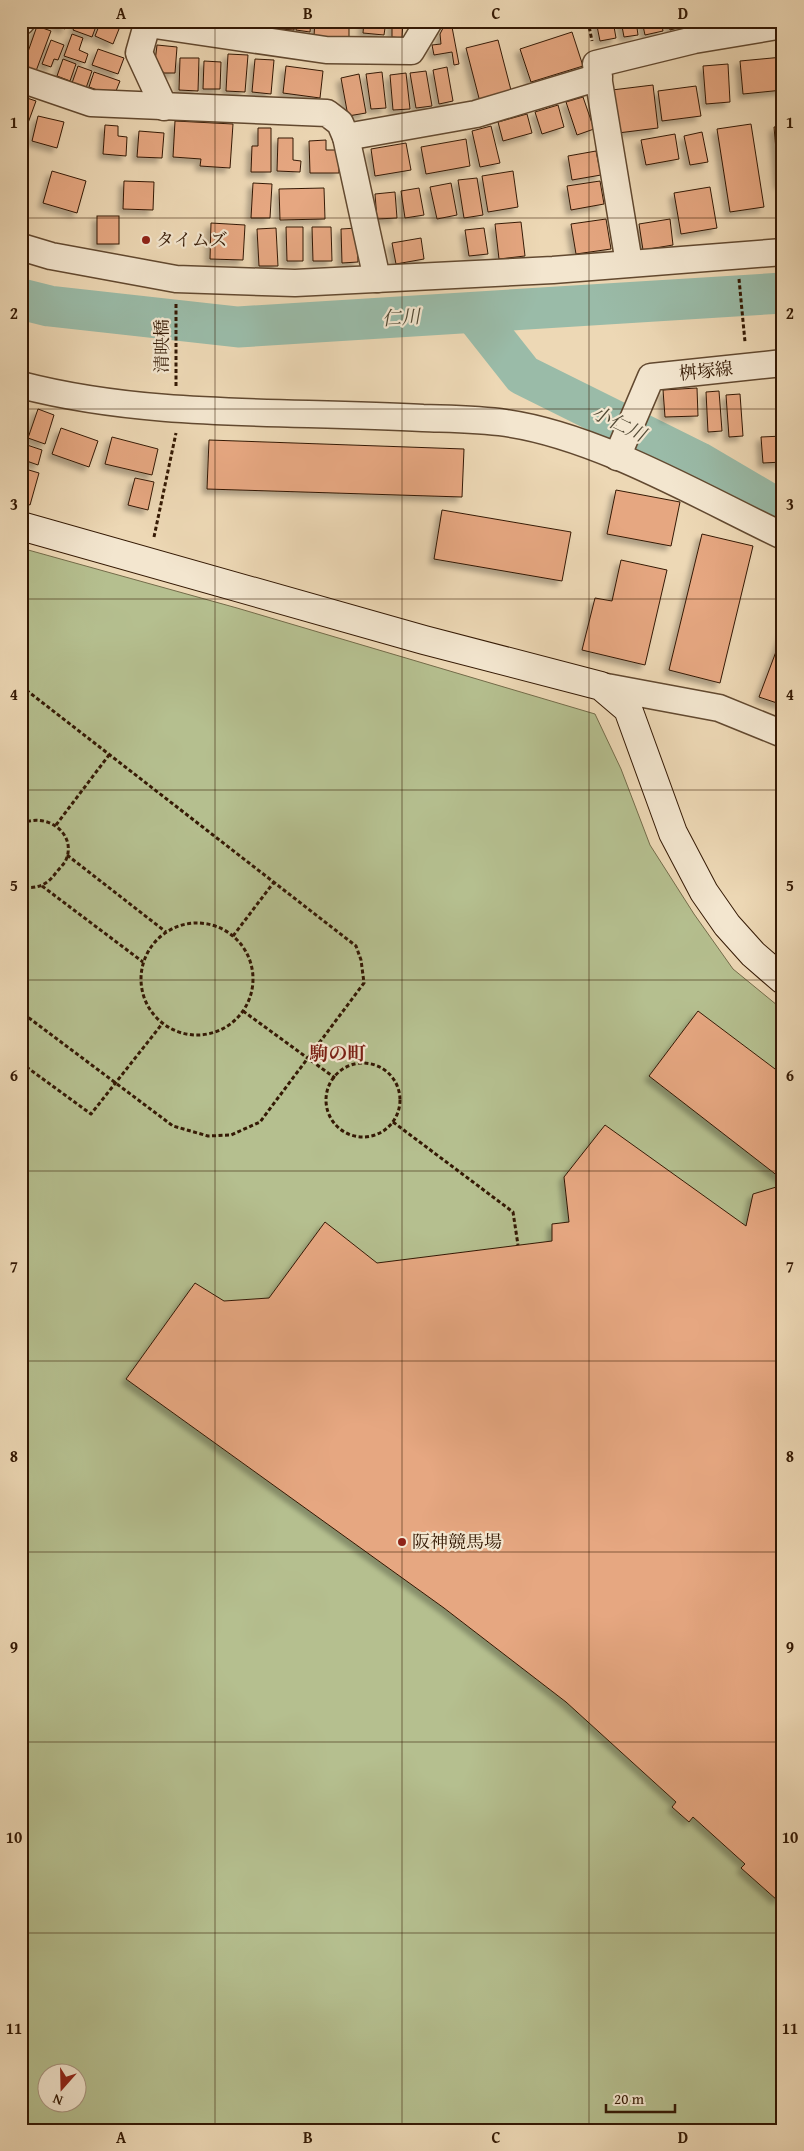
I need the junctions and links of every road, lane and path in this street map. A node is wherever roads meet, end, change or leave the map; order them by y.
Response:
1 (429, 21) edge
2 (147, 22) edge
3 (783, 25) edge
4 (600, 77) junction
5 (21, 79) edge
6 (164, 107) junction
7 (346, 137) junction
8 (21, 247) edge
9 (783, 252) edge
10 (628, 263) junction
11 (739, 271) dead end
12 (377, 279) junction
13 (176, 299) dead end
14 (746, 347) dead end
15 (783, 363) edge
16 (21, 385) edge
17 (178, 401) junction
18 (618, 453) junction
19 (21, 526) edge
20 (783, 536) edge
21 (148, 562) junction
22 (21, 686) edge
23 (601, 686) junction
24 (783, 734) edge
25 (109, 755) junction
26 (22, 823) edge
27 (56, 826) junction
28 (67, 855) junction
29 (274, 882) junction
30 (42, 886) junction
31 (21, 887) edge
32 (166, 932) junction
33 (233, 936) junction
34 (143, 962) junction
35 (783, 980) edge
36 (243, 1011) junction
37 (21, 1012) edge
38 (162, 1024) junction
39 (308, 1059) junction
40 (21, 1063) edge
41 (334, 1078) junction
42 (116, 1083) junction
43 (393, 1122) junction
44 (518, 1245) dead end

1 - 2 street
2 - 6 street
3 - 4 street
4 - 7 street
4 - 10 street
5 - 6 street
6 - 7 street
7 - 12 street
8 - 12 street
9 - 10 street
10 - 12 street
11 - 14 path
13 - 17 path, 清映橋
15 - 18 street, 桝塚線
16 - 17 street
17 - 18 street
17 - 21 path, 清映橋
18 - 20 street
19 - 21 street
21 - 23 street
22 - 25 path
23 - 24 street
23 - 35 street
25 - 27 path
25 - 29 path
26 - 27 path
27 - 28 path
28 - 30 path
28 - 32 path
29 - 33 path
29 - 39 path
30 - 31 path
30 - 34 path
32 - 33 path
32 - 34 path
33 - 36 path
34 - 38 path
36 - 38 path
36 - 39 path
37 - 42 path
38 - 42 path
39 - 41 path
39 - 42 path
40 - 42 path
41 - 43 path
41 - 43 path
43 - 44 path

